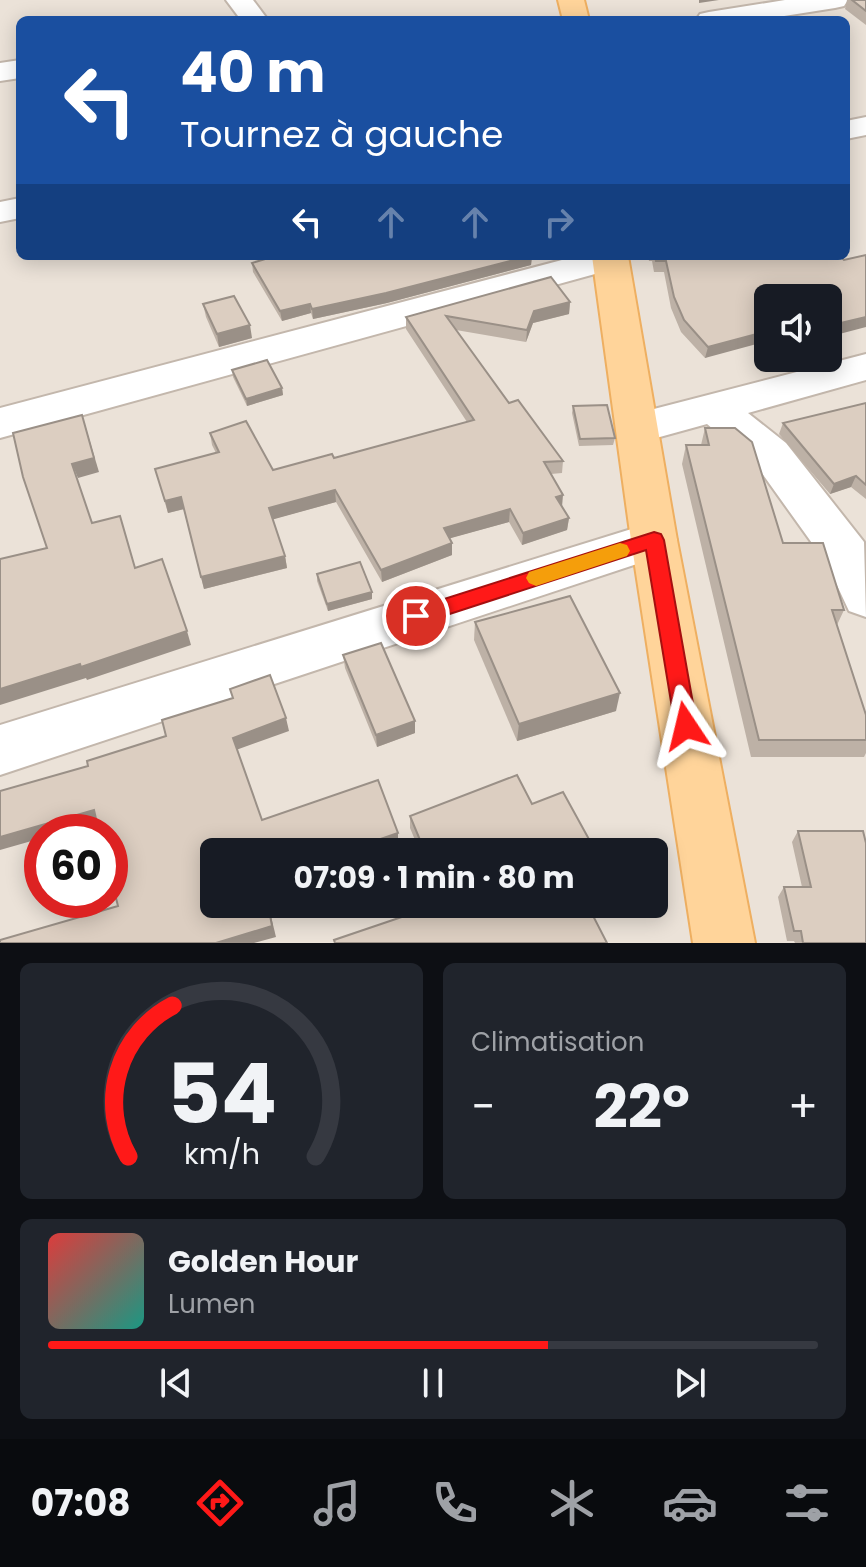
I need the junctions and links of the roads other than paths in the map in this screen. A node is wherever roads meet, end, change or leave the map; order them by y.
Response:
1 (239, 0) edge
2 (835, 0) edge
3 (252, 16) edge
4 (734, 16) edge
5 (599, 260) edge
6 (610, 260) edge
7 (866, 367) edge
8 (712, 406) junction
9 (0, 423) edge
10 (638, 428) junction
11 (654, 540) junction
12 (866, 597) edge
13 (0, 750) edge
14 (724, 943) edge

1 - 3 street
2 - 4 street
5 - 9 street
6 - 10 main road
7 - 8 street
8 - 10 street
8 - 12 street
10 - 11 main road
11 - 13 street
11 - 14 main road

